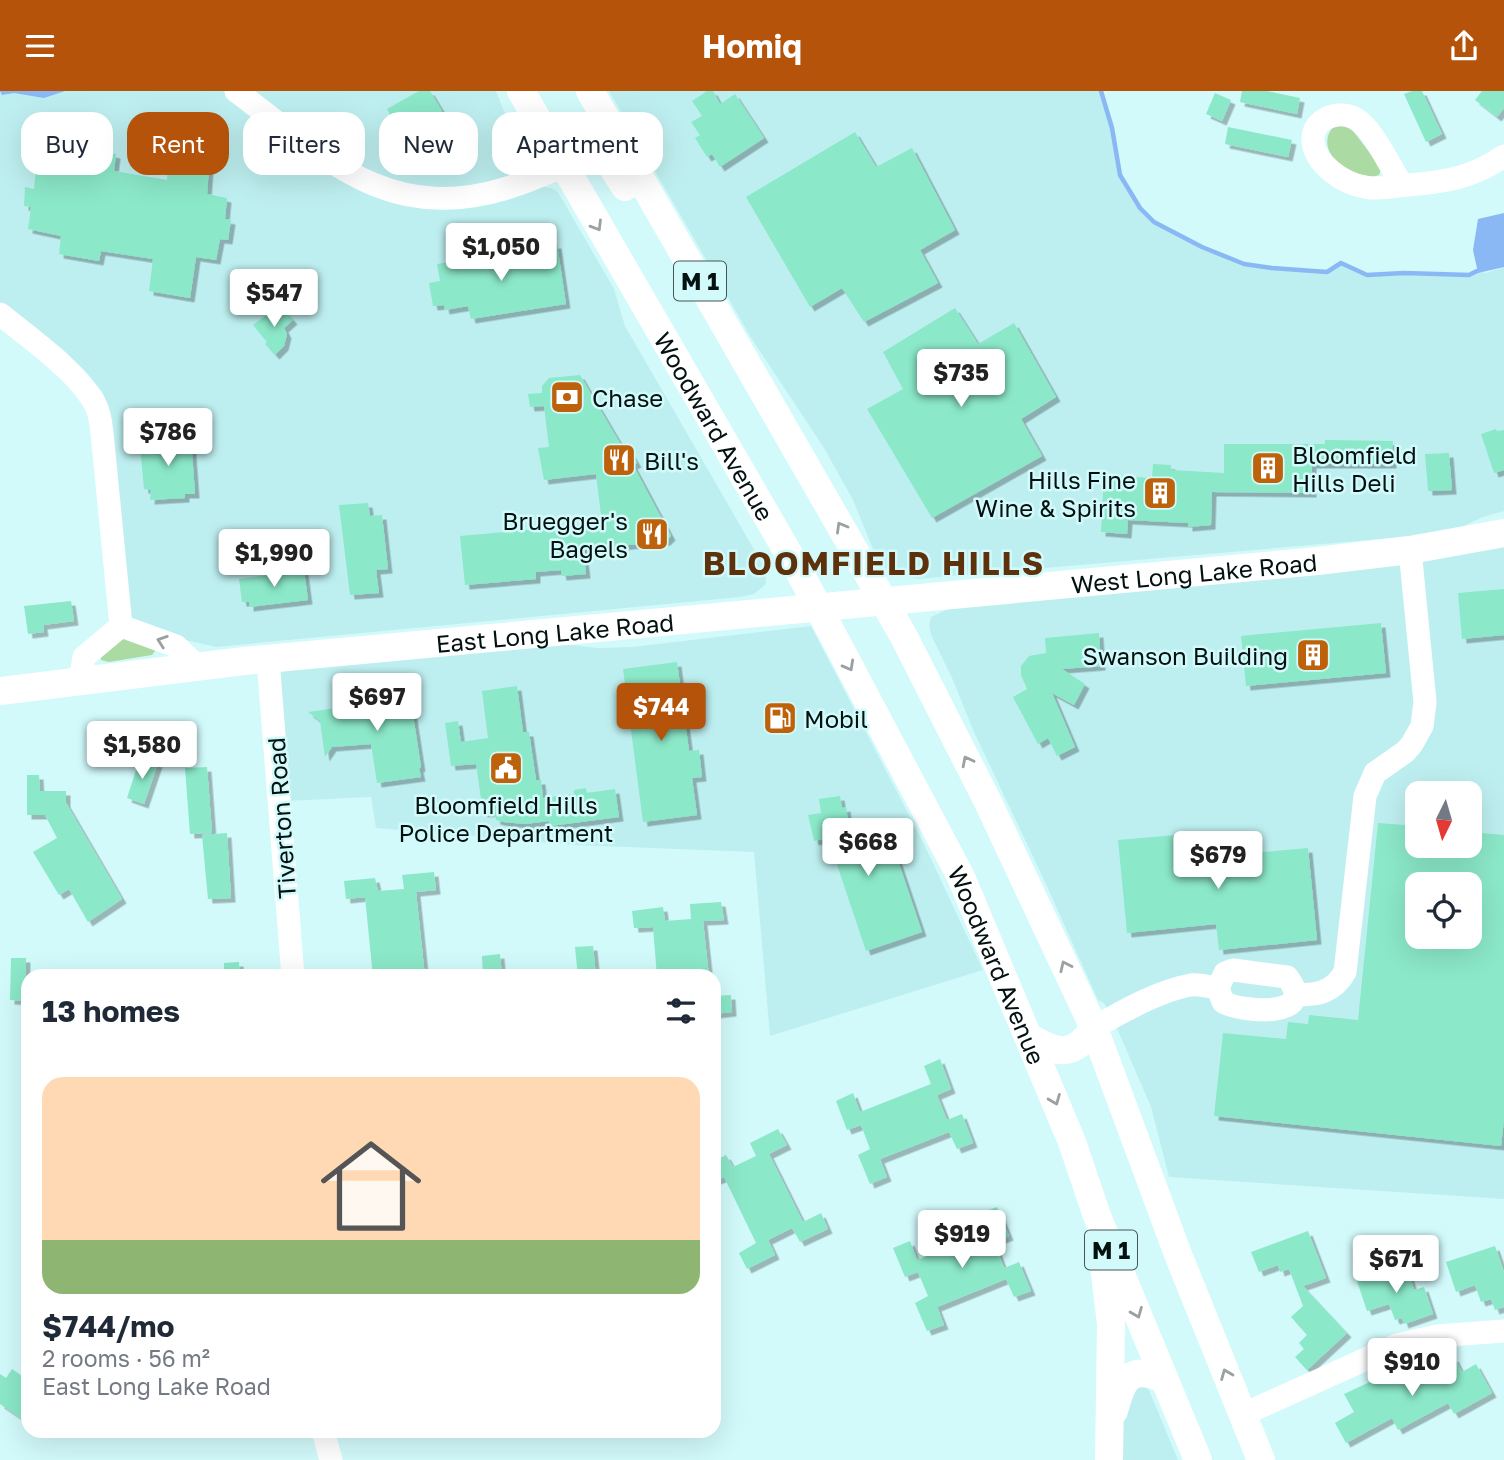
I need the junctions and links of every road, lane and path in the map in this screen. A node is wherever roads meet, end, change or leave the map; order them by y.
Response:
1 (236, 91) edge
2 (521, 91) edge
3 (590, 91) edge
4 (533, 112) edge
5 (1504, 156) edge
6 (540, 175) edge
7 (569, 175) edge
8 (617, 175) edge
9 (1402, 185) dead end
10 (0, 314) edge
11 (809, 472) junction
12 (1504, 533) edge
13 (1410, 550) junction
14 (883, 601) junction
15 (817, 606) junction
16 (121, 626) junction
17 (268, 659) junction
18 (197, 666) junction
19 (80, 680) junction
20 (0, 691) edge
21 (292, 969) edge
22 (1218, 988) junction
23 (1295, 995) junction
24 (1094, 1028) junction
25 (1029, 1037) junction
26 (1097, 1216) junction
27 (1504, 1331) edge
28 (1164, 1379) junction
29 (1242, 1415) junction
30 (1111, 1420) junction
31 (1110, 1460) edge
32 (1200, 1460) edge
33 (1261, 1460) edge

1 - 6 street
2 - 4 main road, Woodward Avenue / M 1
3 - 11 main road, M 1
5 - 9 street
7 -> 15 main road, Woodward Avenue / M 1
8 - 11 main road
10 - 16 street
14 -> 11 main road, M 1
12 - 13 main road, West Long Lake Road
13 - 14 main road, West Long Lake Road
13 - 23 street
14 - 15 main road, West Long Lake Road
24 -> 14 main road, M 1
15 - 17 main road, East Long Lake Road
15 -> 25 main road, Woodward Avenue / M 1
18 -> 16 street
16 - 19 street
17 - 18 main road, East Long Lake Road
17 - 21 street, Tiverton Road
18 - 19 main road, East Long Lake Road
19 - 20 main road, East Long Lake Road
22 - 23 street
22 - 23 street
22 - 24 street
24 - 25 main road
29 -> 24 main road, M 1
25 -> 26 main road, Woodward Avenue / M 1
26 -> 28 main road, Woodward Avenue / M 1
26 - 30 main road
27 - 29 street
28 - 30 main road
28 - 32 main road, Woodward Avenue / M 1
29 - 33 main road, M 1
30 - 31 main road

